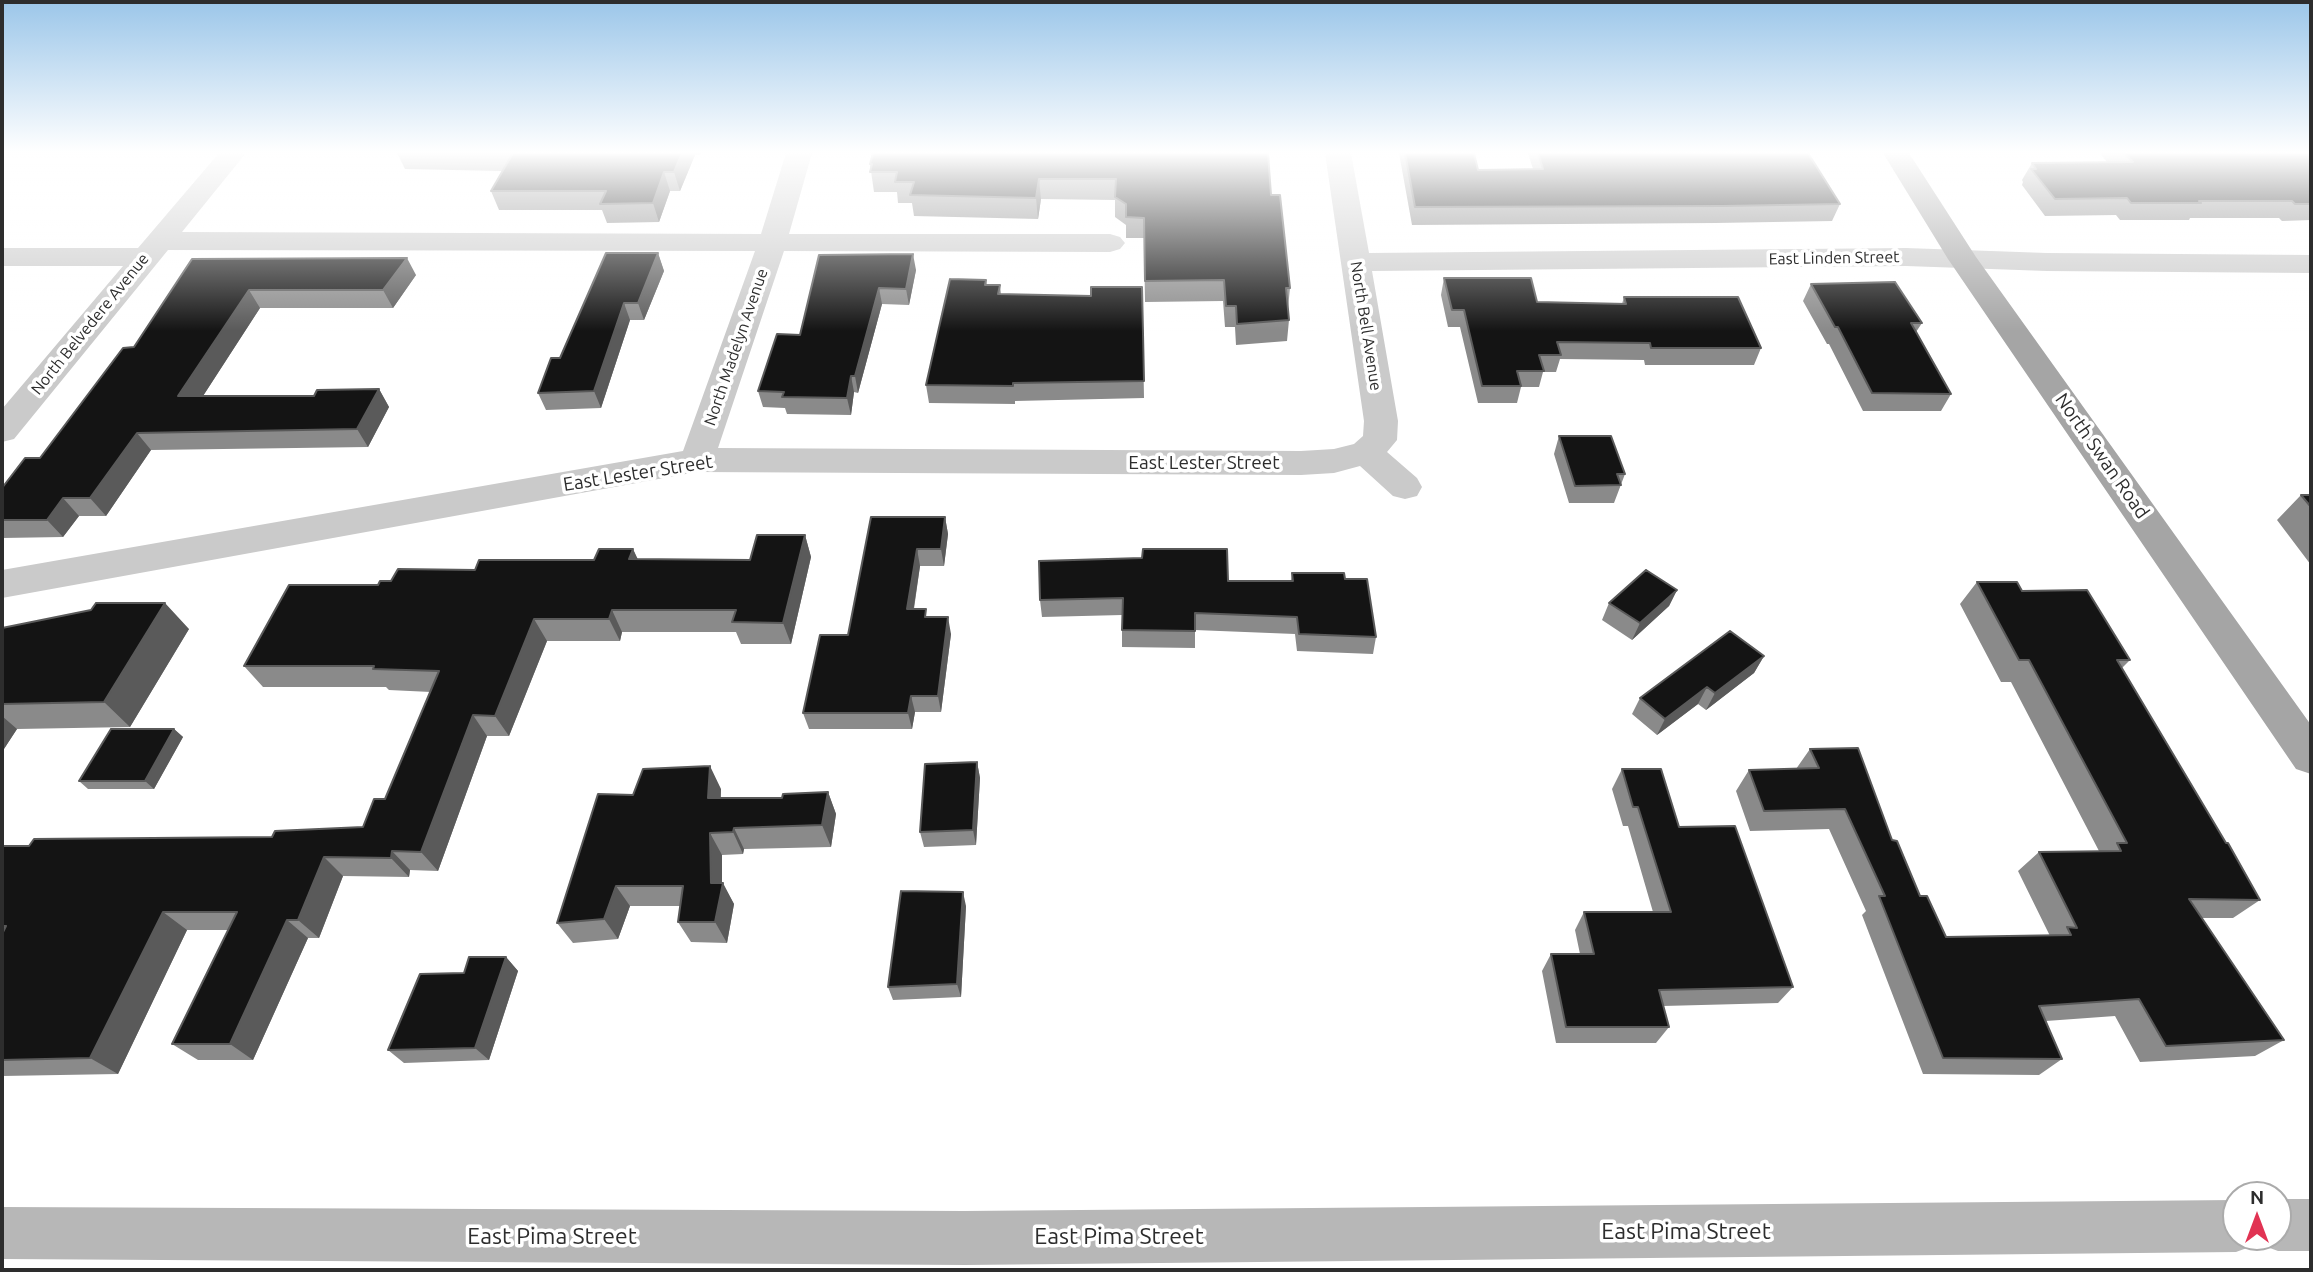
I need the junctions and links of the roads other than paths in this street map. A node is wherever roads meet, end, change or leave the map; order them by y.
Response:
1 (183, 212) edge
2 (781, 212) edge
3 (1348, 212) edge
4 (1934, 212) edge
5 (772, 242) junction
6 (1110, 243) dead end
7 (152, 249) junction
8 (2, 257) edge
9 (1963, 259) junction
10 (1356, 262) junction
11 (2311, 264) edge
12 (2, 431) edge
13 (1366, 452) junction
14 (697, 460) junction
15 (1405, 487) dead end
16 (2, 584) edge
17 (2311, 757) edge
18 (2292, 1225) edge
19 (2311, 1225) edge
20 (2222, 1226) edge
21 (2, 1233) edge
22 (964, 1254) edge

1 - 7 street, North Belvedere Avenue
2 - 5 street, North Madelyn Avenue
3 - 10 street, North Bell Avenue
4 - 9 main road, North Swan Road
5 - 6 street
5 - 7 street
5 - 14 street, North Madelyn Avenue
7 - 8 street
7 - 12 street, North Belvedere Avenue
9 - 10 street, East Linden Street
9 - 11 street, East Linden Street
9 - 17 main road, North Swan Road
10 - 13 street, North Bell Avenue
13 - 14 street, East Lester Street
13 - 15 street
14 - 16 street, East Lester Street
18 - 19 street
20 - 22 street, East Pima Street
21 - 22 street, East Pima Street

